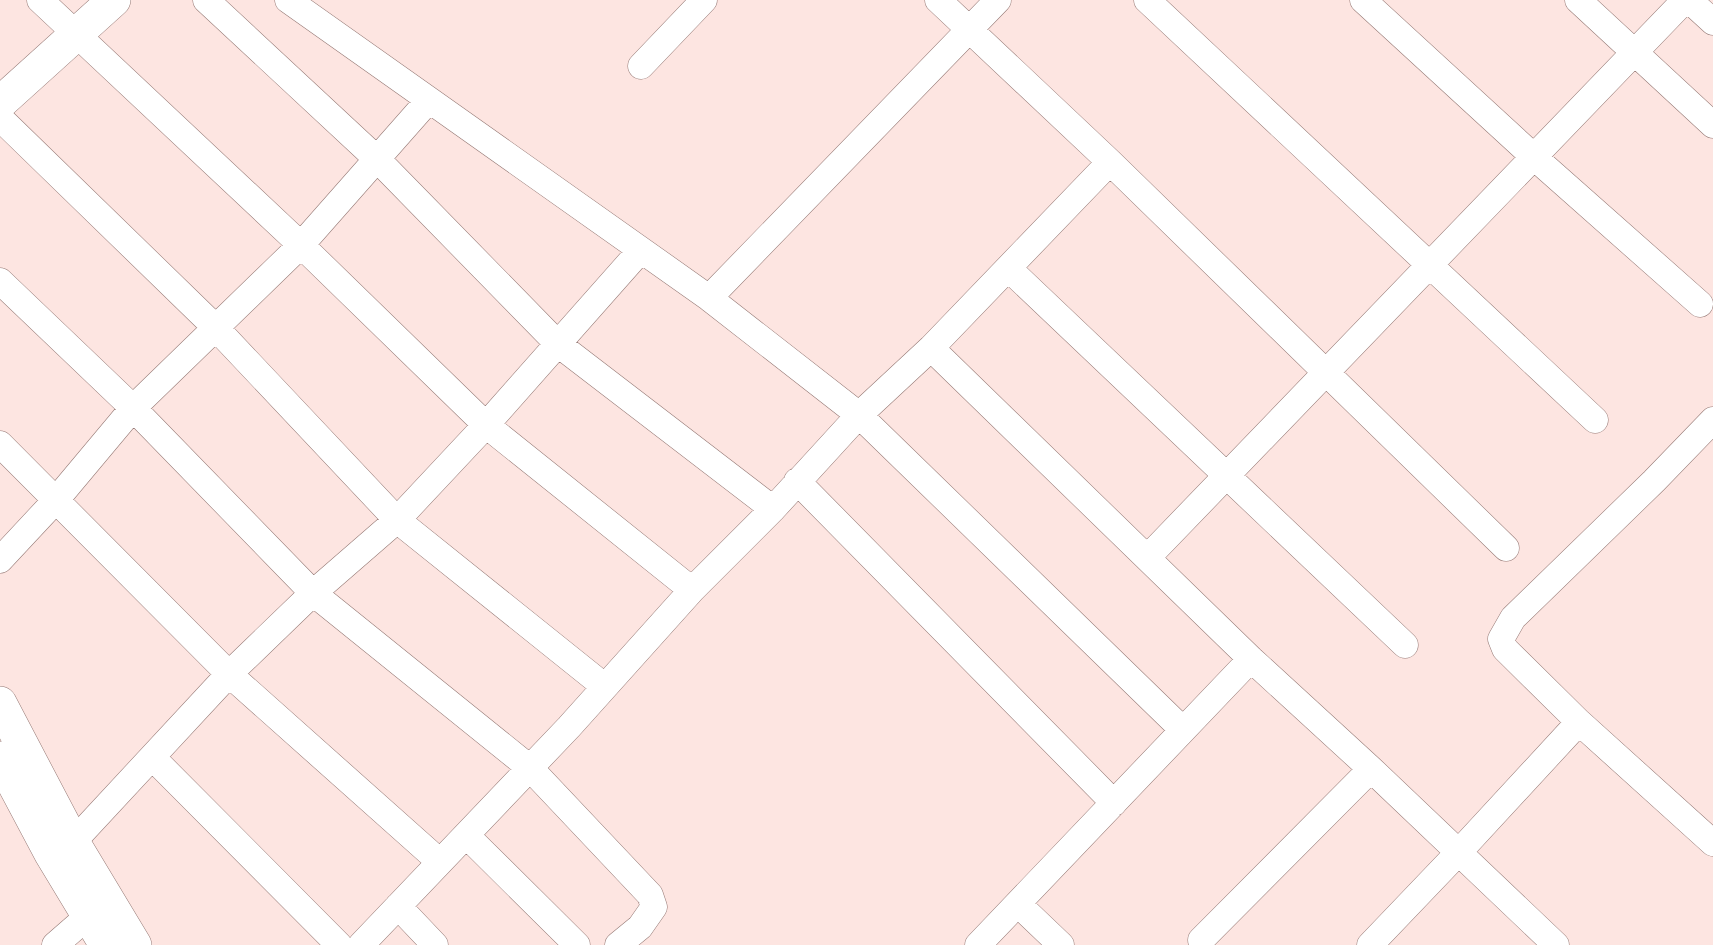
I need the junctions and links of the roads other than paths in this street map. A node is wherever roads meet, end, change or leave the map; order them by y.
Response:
1 (40, 0) edge
2 (114, 0) edge
3 (206, 0) edge
4 (288, 0) edge
5 (704, 0) edge
6 (938, 0) edge
7 (998, 0) edge
8 (1147, 0) edge
9 (1363, 0) edge
10 (1578, 0) edge
11 (1687, 0) edge
12 (1713, 22) edge
13 (969, 28) junction
14 (76, 35) junction
15 (1634, 53) junction
16 (640, 66) dead end
17 (428, 101) junction
18 (0, 103) edge
19 (0, 118) edge
20 (1713, 125) edge
21 (1534, 157) junction
22 (378, 160) junction
23 (1110, 162) junction
24 (301, 245) junction
25 (640, 251) junction
26 (1430, 265) junction
27 (1008, 268) junction
28 (0, 281) edge
29 (709, 298) junction
30 (1700, 304) dead end
31 (216, 328) junction
32 (558, 344) junction
33 (931, 348) junction
34 (1326, 373) junction
35 (133, 408) junction
36 (859, 416) junction
37 (1595, 420) dead end
38 (1713, 420) edge
39 (486, 425) junction
40 (0, 444) edge
41 (1227, 476) junction
42 (797, 481) junction
43 (56, 500) junction
44 (773, 509) junction
45 (397, 520) junction
46 (1506, 548) dead end
47 (1148, 557) junction
48 (0, 560) edge
49 (692, 590) junction
50 (313, 593) junction
51 (1405, 645) dead end
52 (1251, 659) junction
53 (230, 674) junction
54 (604, 686) junction
55 (0, 703) edge
56 (1579, 722) junction
57 (1183, 730) junction
58 (152, 757) junction
59 (0, 758) edge
60 (530, 768) junction
61 (1371, 769) junction
62 (1114, 803) junction
63 (466, 835) junction
64 (74, 842) junction
65 (1713, 843) edge
66 (1458, 853) junction
67 (440, 862) junction
68 (1018, 904) junction
69 (398, 906) junction
70 (99, 907) junction
71 (1201, 940) dead end
72 (55, 945) edge
73 (106, 945) edge
74 (135, 945) edge
75 (339, 945) edge
76 (361, 945) edge
77 (435, 945) edge
78 (577, 945) edge
79 (618, 945) edge
80 (978, 945) edge
81 (1061, 945) edge
82 (1370, 945) edge
83 (1556, 945) edge

1 - 14 street
2 - 14 main road
3 - 22 street
4 - 17 street
5 - 16 street
6 - 13 street
7 - 13 street
8 - 26 street
9 - 21 street
10 - 15 street
11 - 12 street
11 - 15 street
13 - 23 street
13 - 29 street
14 - 18 main road
14 - 24 street
15 - 20 street
15 - 21 street
17 - 22 street
17 - 25 street
19 - 31 street
21 - 26 street
21 - 30 street
22 - 24 street
22 - 32 street
23 - 27 street
23 - 34 street
24 - 31 street
24 - 39 street
25 - 29 street
25 - 32 street
26 - 34 street
26 - 37 street
27 - 33 street
27 - 41 street
28 - 35 street
29 - 36 street
31 - 35 street
31 - 45 street
32 - 39 street
32 - 44 street
33 - 36 street
33 - 47 street
34 - 41 street
34 - 46 street
35 - 43 street
35 - 50 street
36 - 42 street
36 - 57 street
38 - 56 street
39 - 45 street
39 - 49 street
40 - 43 street
41 - 47 street
41 - 51 street
42 - 44 street
42 - 62 street
43 - 48 street
43 - 53 street
44 - 49 street
45 - 50 street
45 - 54 street
47 - 52 street
49 - 54 street
50 - 53 street
50 - 60 street
52 - 57 street
52 - 61 street
53 - 58 street
53 - 67 street
54 - 60 street
55 - 64 main road
56 - 65 street
56 - 66 street
57 - 62 street
58 - 64 street
58 - 75 street
59 - 70 main road
60 - 63 street
60 - 79 street
61 - 66 street
61 - 71 street
62 - 68 street
63 - 67 street
63 - 78 street
64 - 70 main road
66 - 82 street
66 - 83 street
67 - 69 street
68 - 80 street
68 - 81 street
69 - 76 street
69 - 77 street
70 - 72 street
70 - 73 main road
70 - 74 main road

